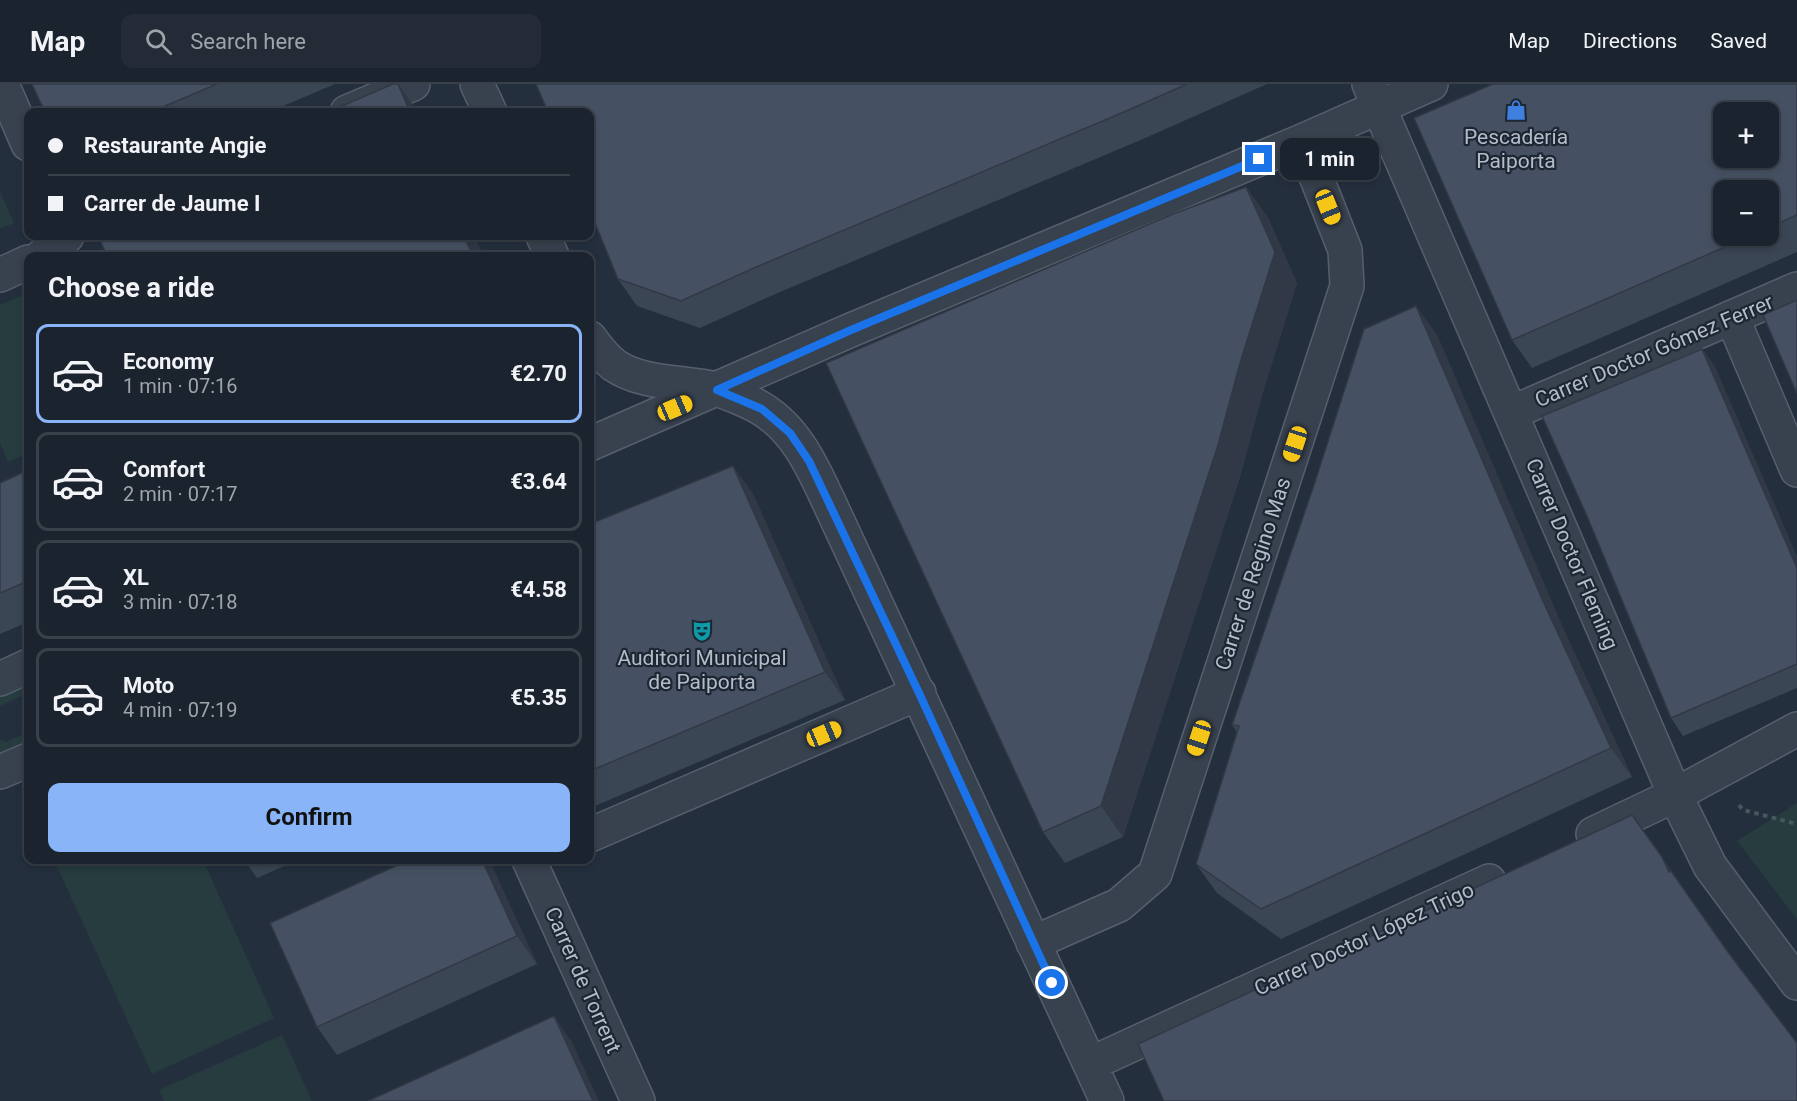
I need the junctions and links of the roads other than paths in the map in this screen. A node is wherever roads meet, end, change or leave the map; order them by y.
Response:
1 (2, 84) edge
2 (413, 84) edge
3 (477, 84) edge
4 (1431, 84) edge
5 (1374, 96) edge
6 (356, 108) edge
7 (488, 108) edge
8 (24, 135) edge
9 (1302, 141) junction
10 (64, 240) edge
11 (49, 252) edge
12 (24, 264) edge
13 (0, 275) edge
14 (1797, 289) edge
15 (1732, 317) junction
16 (594, 344) edge
17 (717, 390) junction
18 (1511, 413) junction
19 (594, 442) edge
20 (1797, 470) edge
21 (24, 668) edge
22 (0, 678) edge
23 (919, 693) junction
24 (1797, 729) edge
25 (24, 762) edge
26 (0, 772) edge
27 (1676, 795) junction
28 (594, 832) edge
29 (1566, 846) edge
30 (532, 864) edge
31 (1512, 871) edge
32 (1033, 943) junction
33 (1797, 983) edge
34 (1090, 1064) junction
35 (638, 1101) edge
36 (1107, 1101) edge

1 - 8 street
2 - 6 street
3 - 7 street
4 - 5 street
5 - 9 street
5 - 18 street, Carrer Doctor Fleming
9 - 17 street
9 - 32 street, Carrer de Regino Mas
10 - 11 street
12 - 13 street
14 - 15 street, Carrer Doctor Gómez Ferrer
15 - 18 street, Carrer Doctor Gómez Ferrer
15 - 20 street
16 - 17 street
17 - 19 street
17 - 23 street
18 - 27 street, Carrer Doctor Fleming
21 - 22 street
23 - 28 street
23 - 32 street
24 - 27 street
25 - 26 street
27 - 29 street
27 - 33 street, Carrer Doctor Fleming
30 - 35 street, Carrer de Torrent
31 - 34 street, Carrer Doctor López Trigo
32 - 34 street
34 - 36 street

